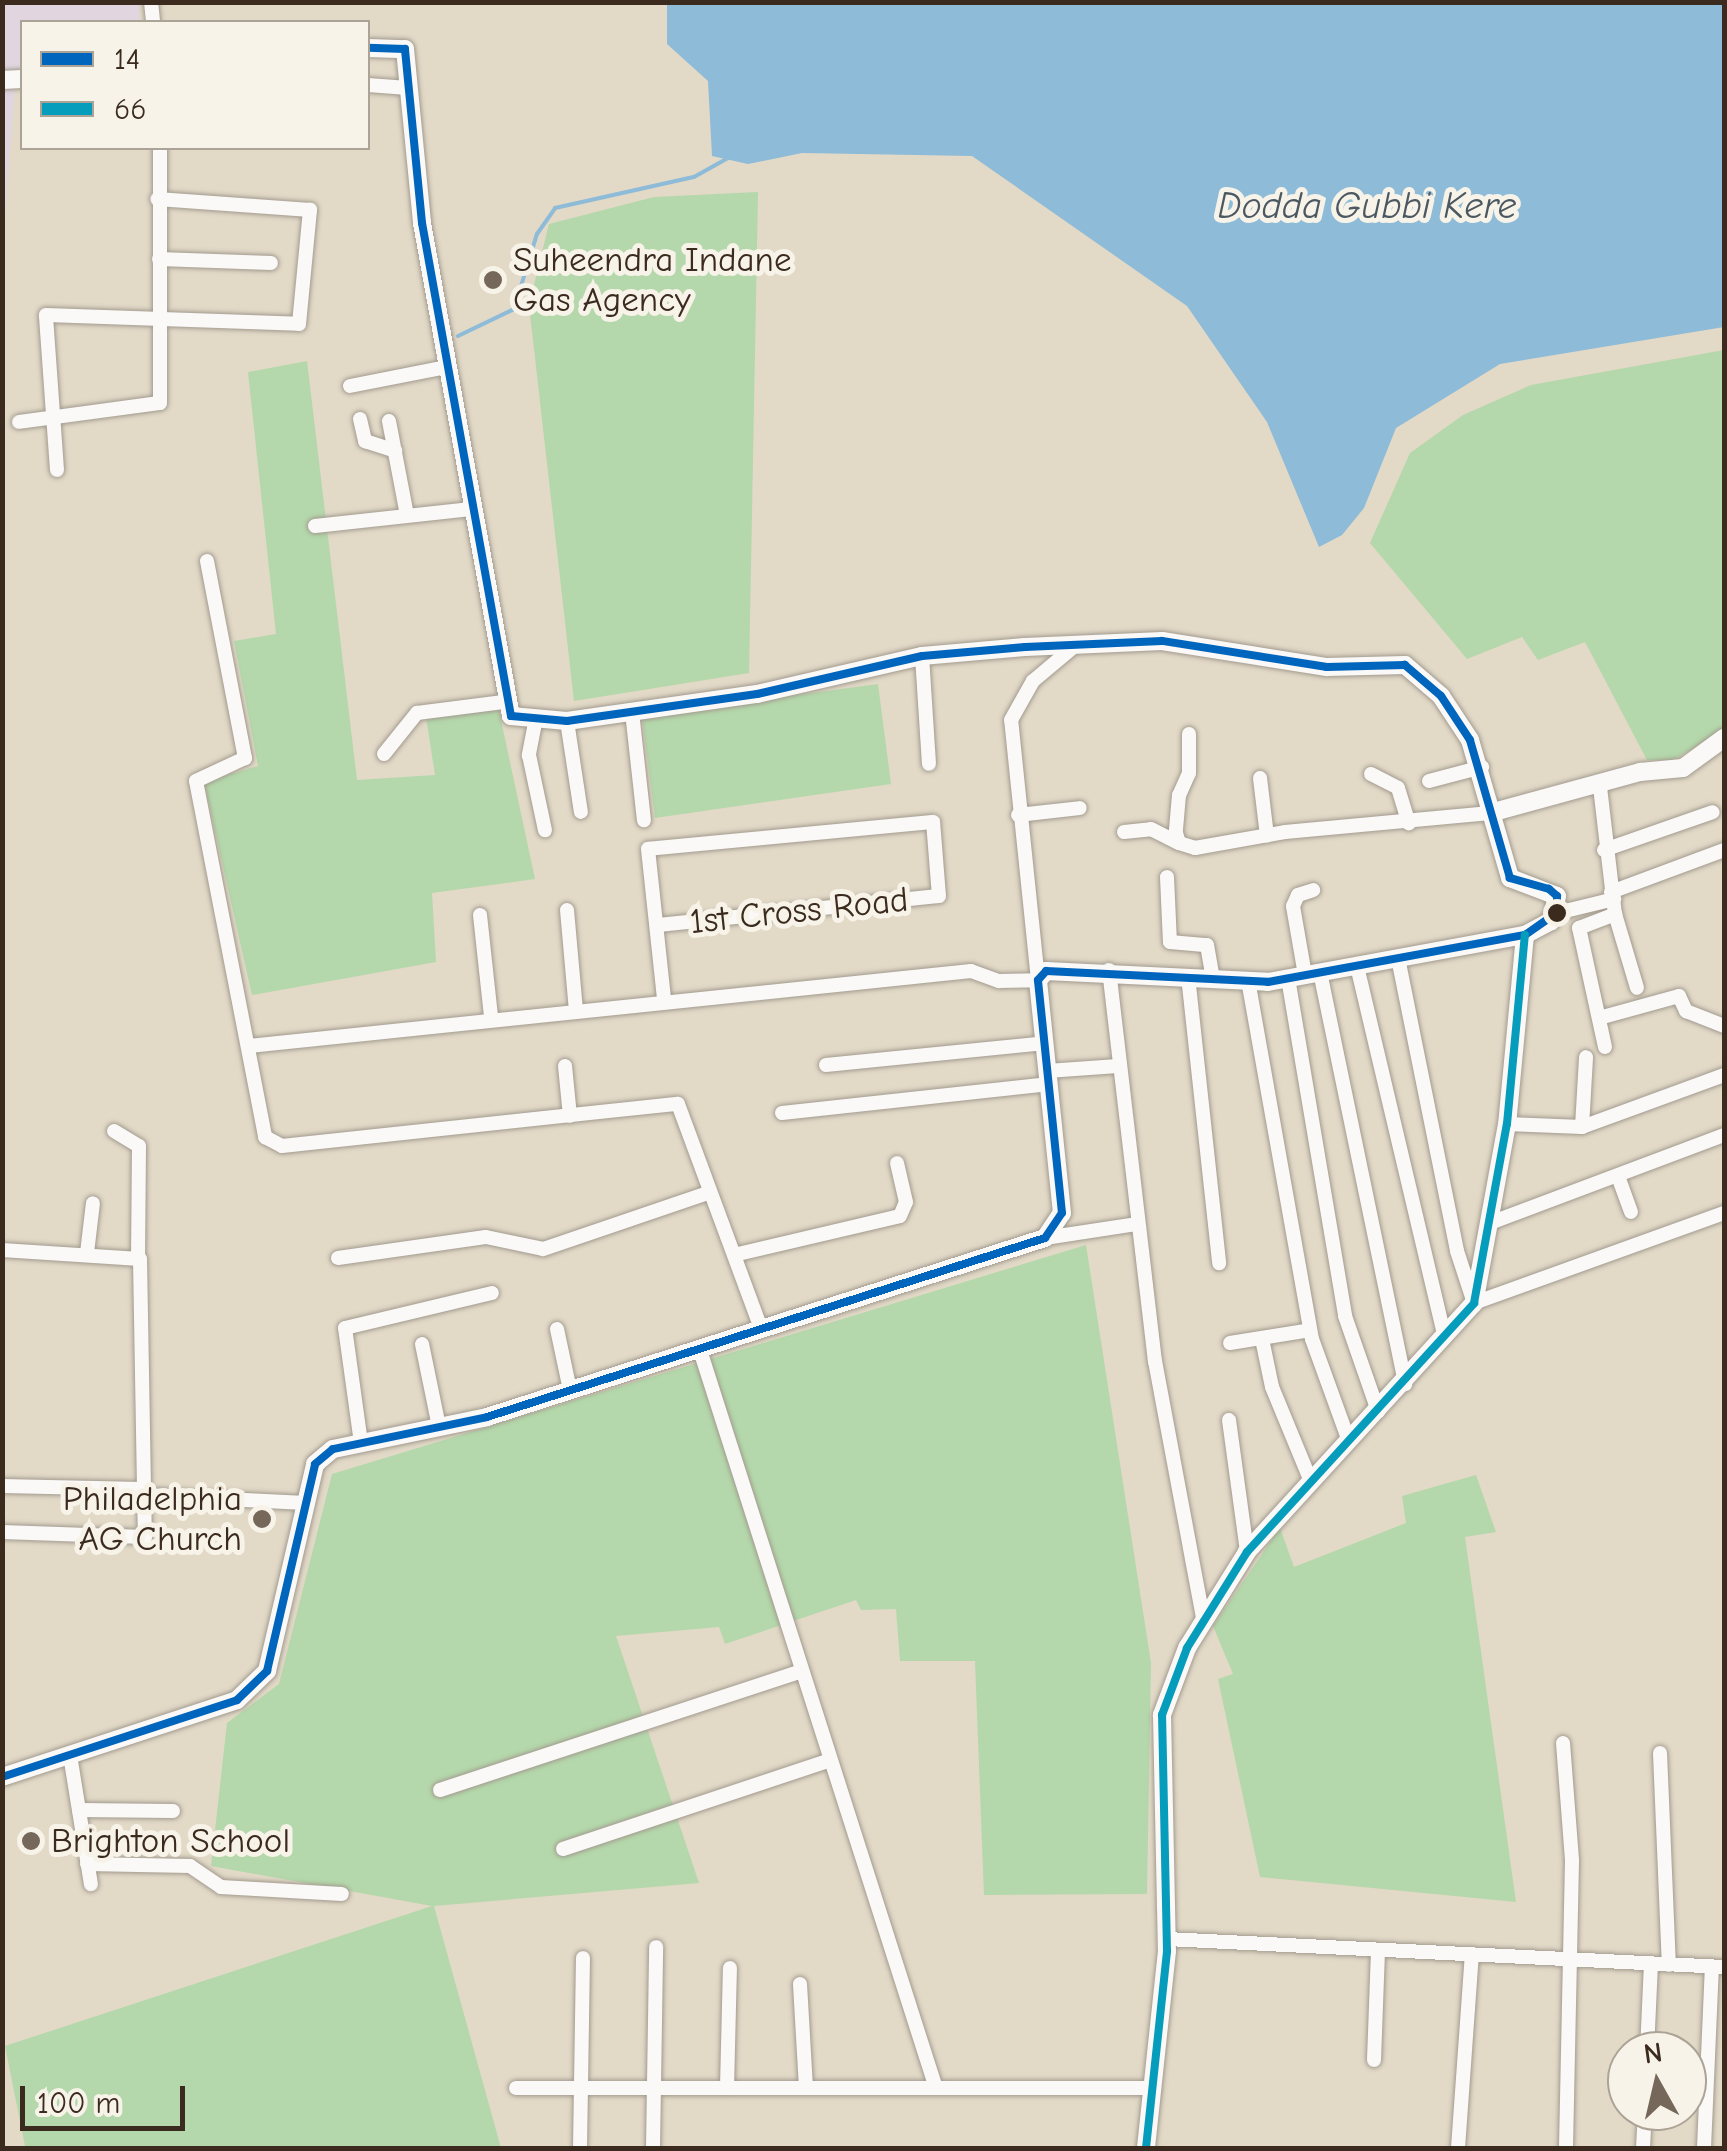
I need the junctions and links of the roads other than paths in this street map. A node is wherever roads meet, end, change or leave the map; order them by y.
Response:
1 (370, 48) edge
2 (370, 85) edge
3 (408, 88) junction
4 (160, 150) edge
5 (158, 199) junction
6 (159, 259) junction
7 (271, 263) dead end
8 (160, 318) junction
9 (447, 367) junction
10 (350, 386) dead end
11 (52, 418) junction
12 (360, 419) dead end
13 (389, 421) dead end
14 (20, 422) dead end
15 (395, 451) junction
16 (57, 470) dead end
17 (471, 508) junction
18 (407, 516) junction
19 (315, 526) dead end
20 (207, 561) dead end
21 (1078, 644) junction
22 (922, 656) junction
23 (504, 702) junction
24 (632, 712) junction
25 (567, 721) junction
26 (536, 723) junction
27 (1189, 734) dead end
28 (1724, 738) edge
29 (384, 754) dead end
30 (929, 764) dead end
31 (1482, 767) junction
32 (1371, 774) dead end
33 (1260, 778) dead end
34 (1429, 781) dead end
35 (1600, 787) junction
36 (1080, 808) dead end
37 (582, 812) dead end
38 (1714, 812) dead end
39 (1490, 813) junction
40 (1018, 815) junction
41 (644, 820) dead end
42 (1409, 823) junction
43 (545, 830) dead end
44 (1124, 832) dead end
45 (1267, 836) junction
46 (1179, 843) junction
47 (1604, 850) junction
48 (1724, 850) edge
49 (1166, 877) dead end
50 (1313, 890) dead end
51 (1613, 902) junction
52 (566, 910) dead end
53 (1558, 912) junction
54 (480, 915) dead end
55 (658, 926) junction
56 (1579, 928) junction
57 (1525, 934) junction
58 (1398, 958) junction
59 (1356, 966) junction
60 (1109, 970) junction
61 (1304, 975) junction
62 (1188, 976) junction
63 (1213, 978) junction
64 (1038, 980) junction
65 (1248, 980) junction
66 (1637, 988) dead end
67 (664, 998) junction
68 (576, 1010) junction
69 (490, 1016) junction
70 (1599, 1018) junction
71 (1724, 1026) edge
72 (1044, 1042) junction
73 (249, 1046) junction
74 (1605, 1047) dead end
75 (1586, 1057) dead end
76 (826, 1064) dead end
77 (565, 1066) dead end
78 (1118, 1066) junction
79 (1724, 1075) edge
80 (1048, 1077) junction
81 (782, 1113) dead end
82 (570, 1116) junction
83 (1507, 1124) junction
84 (1582, 1127) junction
85 (114, 1131) dead end
86 (1724, 1135) edge
87 (897, 1163) dead end
88 (1619, 1178) junction
89 (710, 1192) junction
90 (93, 1203) dead end
91 (1630, 1212) dead end
92 (1724, 1213) edge
93 (1490, 1223) junction
94 (1136, 1224) junction
95 (1045, 1238) junction
96 (2, 1250) edge
97 (87, 1253) junction
98 (738, 1254) junction
99 (138, 1255) junction
100 (338, 1258) dead end
101 (1220, 1263) dead end
102 (492, 1293) dead end
103 (1474, 1303) junction
104 (761, 1328) junction
105 (557, 1329) dead end
106 (1310, 1330) junction
107 (1446, 1337) junction
108 (1262, 1339) junction
109 (422, 1344) dead end
110 (1230, 1344) dead end
111 (699, 1347) junction
112 (1406, 1384) junction
113 (570, 1390) junction
114 (1378, 1411) junction
115 (1229, 1420) dead end
116 (439, 1426) junction
117 (1349, 1441) junction
118 (361, 1443) junction
119 (1310, 1479) junction
120 (2, 1486) edge
121 (143, 1492) junction
122 (306, 1502) junction
123 (2, 1532) edge
124 (1248, 1552) junction
125 (1204, 1622) junction
126 (798, 1672) junction
127 (1563, 1743) dead end
128 (1660, 1752) dead end
129 (70, 1754) junction
130 (827, 1762) junction
131 (2, 1777) edge
132 (440, 1790) dead end
133 (79, 1810) junction
134 (174, 1811) dead end
135 (563, 1848) dead end
136 (87, 1864) junction
137 (91, 1884) dead end
138 (342, 1894) dead end
139 (1167, 1939) junction
140 (656, 1946) dead end
141 (1378, 1950) junction
142 (1472, 1955) junction
143 (583, 1958) dead end
144 (1572, 1960) junction
145 (1651, 1964) junction
146 (1669, 1965) junction
147 (1718, 1967) edge
148 (730, 1968) dead end
149 (800, 1984) dead end
150 (1648, 2031) edge
151 (1374, 2060) dead end
152 (935, 2085) junction
153 (516, 2088) dead end
154 (653, 2088) junction
155 (726, 2088) junction
156 (806, 2088) junction
157 (1154, 2088) junction
158 (579, 2089) junction
159 (580, 2148) edge
160 (653, 2148) edge
161 (1146, 2148) edge
162 (1458, 2148) edge
163 (1566, 2148) edge
164 (1704, 2148) edge

1 - 3 main road
2 - 3 street
3 - 9 main road
4 - 5 street
5 - 6 street
5 - 8 street
6 - 7 street
6 - 8 street
8 - 11 street
8 - 11 street
9 - 10 street
9 - 17 main road
11 - 14 street
11 - 16 street
12 - 15 street
13 - 15 street
15 - 18 street
17 - 18 street
17 - 23 main road
18 - 19 street
20 - 73 street
21 - 22 main road
21 - 31 main road
21 - 40 street
22 - 24 main road
22 - 30 street
23 - 26 main road
23 - 29 street
24 - 25 main road
24 - 41 street
25 - 26 main road
25 - 37 street
26 - 43 street
27 - 46 street
28 - 35 main road
31 - 34 street
31 - 39 main road
32 - 42 street
33 - 45 street
35 - 39 main road
35 - 47 street
36 - 40 street
38 - 47 street
39 - 42 street
39 - 53 main road
40 - 64 street
42 - 45 street
44 - 46 street
45 - 46 street
47 - 51 street
48 - 51 street
49 - 63 street
50 - 61 street
51 - 53 street
51 - 56 street
51 - 66 street
52 - 68 street
53 - 56 street
53 - 57 main road
54 - 69 street
55 - 55 street, 1st Cross Road
55 - 67 street
56 - 70 street
57 - 58 main road
57 - 83 main road
58 - 59 main road
58 - 103 street
59 - 61 main road
59 - 107 street
60 - 62 main road
60 - 64 main road
60 - 78 street
61 - 65 main road
61 - 112 street
61 - 114 street
62 - 63 main road
62 - 101 street
63 - 65 main road
64 - 67 street
64 - 72 main road
65 - 106 street
67 - 68 street
68 - 69 street
69 - 73 street
70 - 71 street
70 - 74 street
72 - 76 street
72 - 80 main road
73 - 82 street
75 - 84 street
77 - 82 street
78 - 80 street
78 - 94 street
79 - 84 street
80 - 81 street
80 - 95 main road
82 - 89 street
83 - 84 street
83 - 93 main road
85 - 99 street
86 - 88 street
87 - 98 street
88 - 91 street
88 - 93 street
89 - 98 street
89 - 100 street
90 - 97 street
92 - 103 street
93 - 103 main road
94 - 95 street
94 - 125 street
95 - 104 main road
96 - 97 street
97 - 99 street
98 - 104 street
99 - 121 street
102 - 118 street
103 - 107 main road
104 - 111 main road
105 - 113 street
106 - 108 street
106 - 117 street
107 - 112 main road
108 - 110 street
108 - 119 street
109 - 116 street
111 - 113 main road
111 - 126 street
112 - 114 main road
113 - 116 main road
114 - 117 main road
115 - 124 street
116 - 118 main road
117 - 119 main road
118 - 122 main road
119 - 124 main road
120 - 121 street
121 - 122 street
121 - 123 street
122 - 129 main road
124 - 125 main road
125 - 139 main road
126 - 130 street
126 - 132 street
127 - 144 street
128 - 146 street
129 - 131 main road
129 - 133 street
130 - 135 street
130 - 152 street
133 - 134 street
133 - 136 street
136 - 137 street
136 - 138 street
139 - 141 street
139 - 157 main road
140 - 154 street
141 - 142 street
141 - 151 street
142 - 144 street
142 - 162 street
143 - 158 street
144 - 145 street
144 - 163 street
145 - 146 street
145 - 150 street
146 - 147 street
147 - 164 street
148 - 155 street
149 - 156 street
152 - 156 street
152 - 157 street
153 - 158 street
154 - 155 street
154 - 158 street
154 - 160 street
155 - 156 street
157 - 161 main road
158 - 159 street

